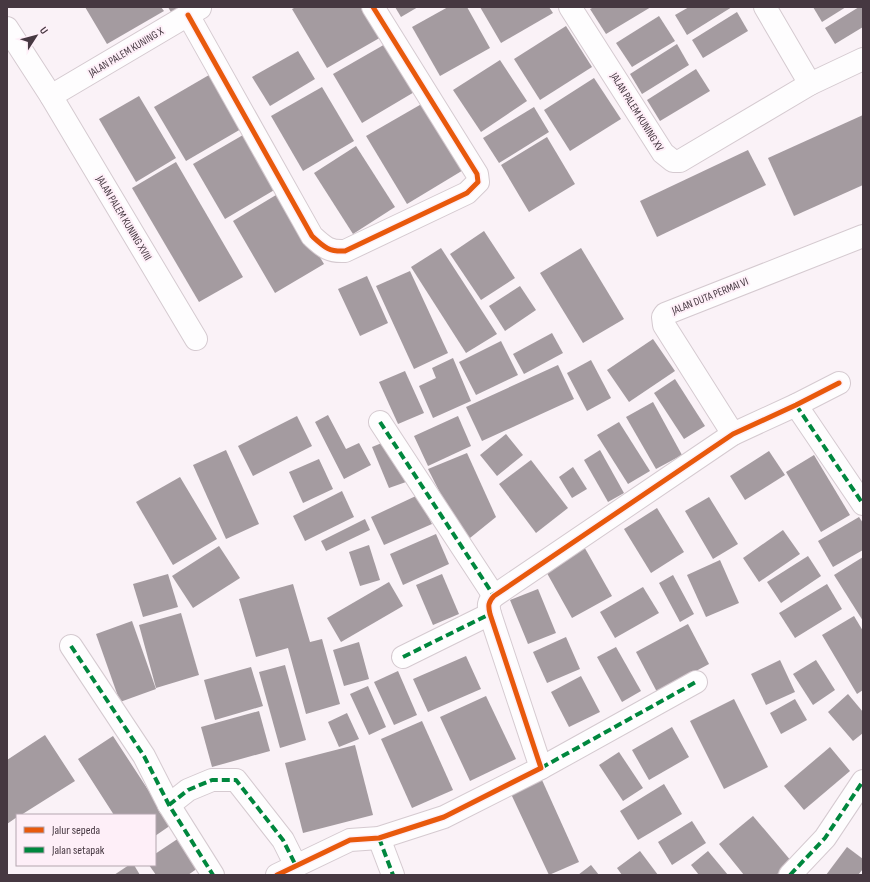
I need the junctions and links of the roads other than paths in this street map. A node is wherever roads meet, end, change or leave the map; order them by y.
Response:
1 (373, 7) edge
2 (570, 7) edge
3 (765, 7) edge
4 (194, 11) edge
5 (7, 28) edge
6 (863, 59) edge
7 (810, 84) junction
8 (52, 96) junction
9 (863, 236) edge
10 (196, 339) dead end
11 (839, 383) dead end
12 (796, 405) junction
13 (380, 422) dead end
14 (733, 434) junction
15 (863, 504) edge
16 (492, 605) junction
17 (71, 646) dead end
18 (403, 658) dead end
19 (696, 682) dead end
20 (541, 768) junction
21 (863, 781) edge
22 (169, 805) junction
23 (379, 838) junction
24 (287, 870) edge
25 (213, 875) edge
26 (393, 875) edge
27 (790, 875) edge

1 - 4 street
2 - 7 street, JALAN PALEM KUNING XV
3 - 7 street
4 - 8 street, JALAN PALEM KUNING X
5 - 8 street, JALAN PALEM KUNING XVIII
6 - 7 street, JALAN PALEM KUNING XV
8 - 10 street, JALAN PALEM KUNING XVIII
9 - 14 street, JALAN DUTA PERMAI VI
11 - 12 street
12 - 14 street
12 - 15 street
13 - 16 street
14 - 16 street
16 - 18 street
16 - 20 street
17 - 22 street
19 - 20 street
20 - 23 street
21 - 27 street
22 - 24 street
22 - 25 street
23 - 24 street
23 - 26 street

